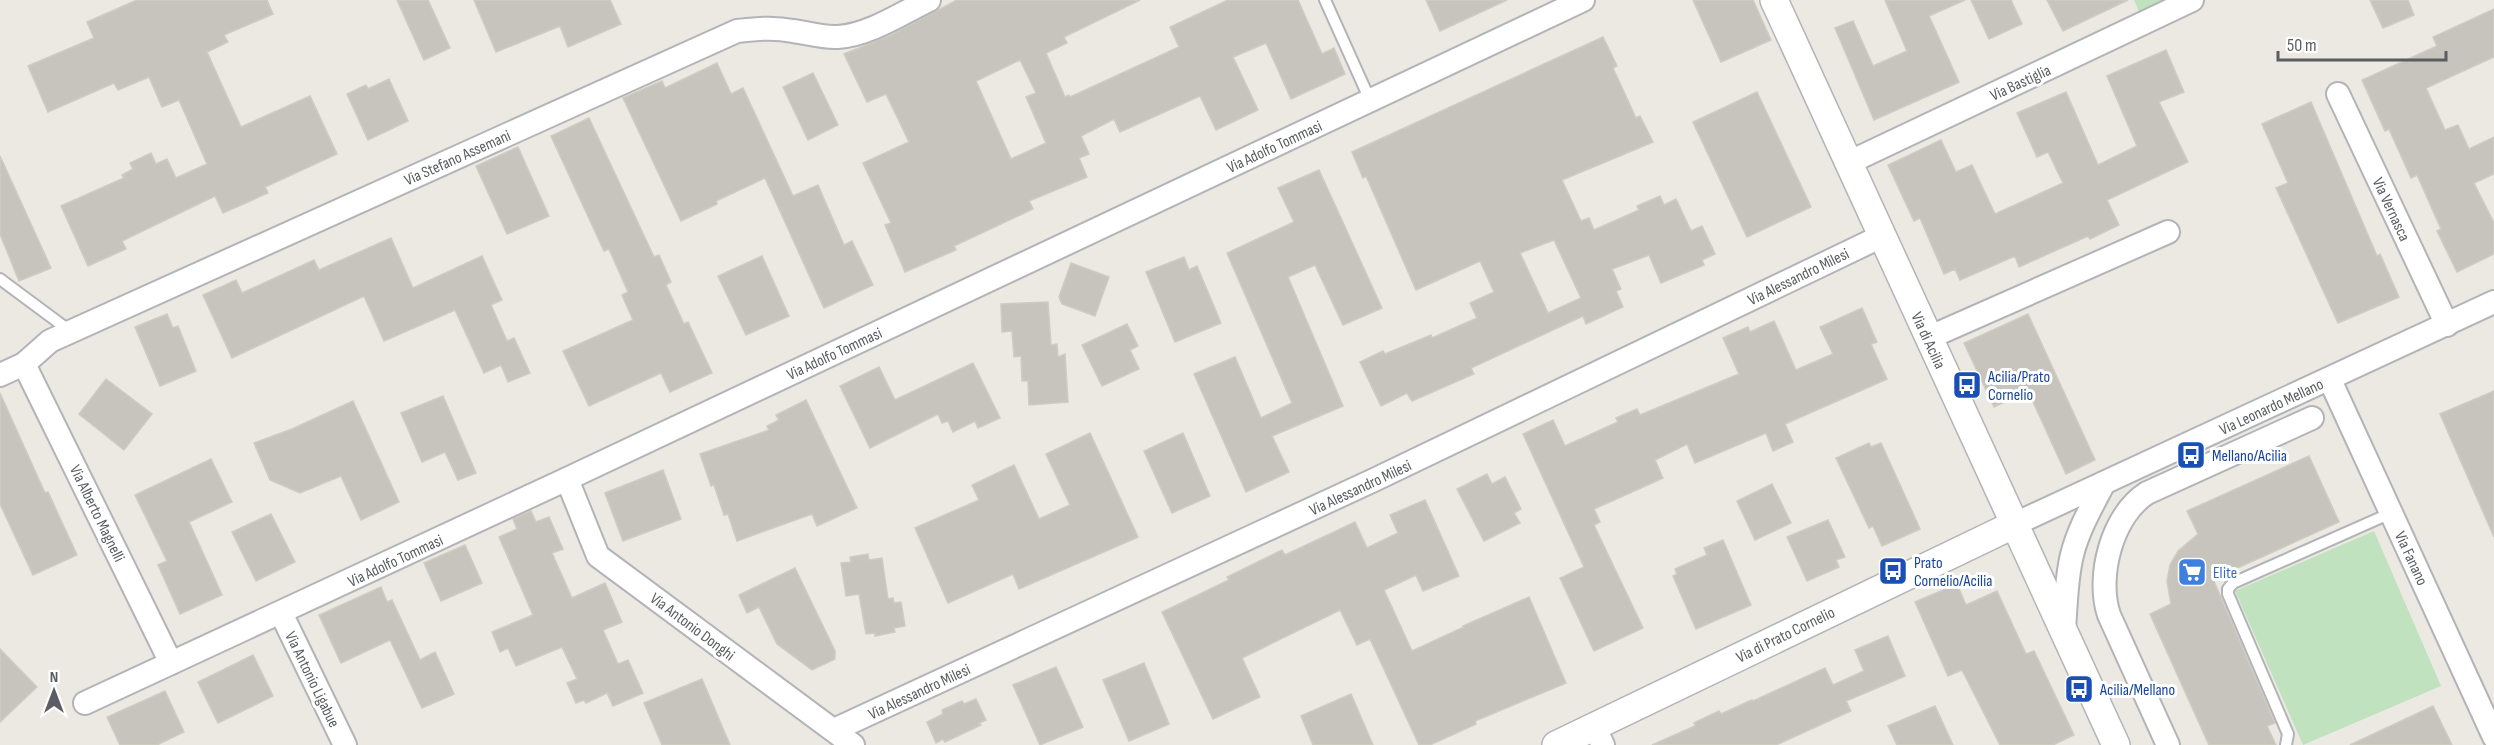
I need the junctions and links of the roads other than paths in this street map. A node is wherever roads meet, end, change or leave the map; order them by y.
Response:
1 (929, 0) edge
2 (1325, 0) edge
3 (1583, 0) edge
4 (1774, 0) edge
5 (2192, 0) edge
6 (2338, 94) dead end
7 (1370, 100) junction
8 (1848, 163) junction
9 (2168, 232) dead end
10 (1882, 236) junction
11 (0, 279) edge
12 (2494, 302) edge
13 (2447, 325) junction
14 (70, 332) junction
15 (1929, 338) junction
16 (24, 364) junction
17 (0, 375) edge
18 (2330, 380) junction
19 (2312, 418) dead end
20 (2218, 431) junction
21 (2230, 456) junction
22 (567, 479) junction
23 (2104, 483) junction
24 (2391, 513) junction
25 (2015, 524) junction
26 (281, 613) junction
27 (2064, 629) junction
28 (171, 663) junction
29 (85, 703) dead end
30 (834, 730) junction
31 (1598, 736) edge
32 (2494, 737) edge
33 (345, 745) edge
34 (854, 745) edge
35 (1556, 745) edge
36 (2116, 745) edge
37 (2168, 745) edge
38 (2286, 745) edge

1 - 14 street, Via Stefano Assemani
2 - 7 lane
3 - 7 street, Via Adolfo Tommasi
4 - 8 street, Via di Acilia
5 - 8 street, Via Bastiglia
6 - 13 street, Via Vernasca
7 - 22 street, Via Adolfo Tommasi
8 - 10 street, Via di Acilia
9 - 15 street
10 - 15 street, Via di Acilia
10 - 30 street, Via Alessandro Milesi
11 - 14 lane
12 - 13 street, Via Leonardo Mellano
13 - 18 street, Via Leonardo Mellano
14 - 16 street, Via Stefano Assemani
15 - 25 street, Via di Acilia
16 - 17 street, Via Stefano Assemani
16 - 28 street, Via Alberto Magnelli
18 - 20 street, Via Leonardo Mellano
18 - 24 street, Via Fanano
19 - 21 street
20 - 21 street
20 - 23 street, Via Leonardo Mellano
21 - 37 street
22 - 26 street, Via Adolfo Tommasi
22 - 30 street, Via Antonio Donghi
23 - 25 street, Via Leonardo Mellano
23 - 27 street
24 - 32 street, Via Fanano
24 - 38 lane
25 - 27 street, Via di Acilia
25 - 31 street, Via di Prato Cornelio
26 - 28 street, Via Adolfo Tommasi
26 - 33 street, Via Antonio Ligabue
27 - 36 street, Via di Acilia
28 - 29 street, Via Adolfo Tommasi
30 - 34 street, Via Antonio Donghi
31 - 35 street, Via di Prato Cornelio

